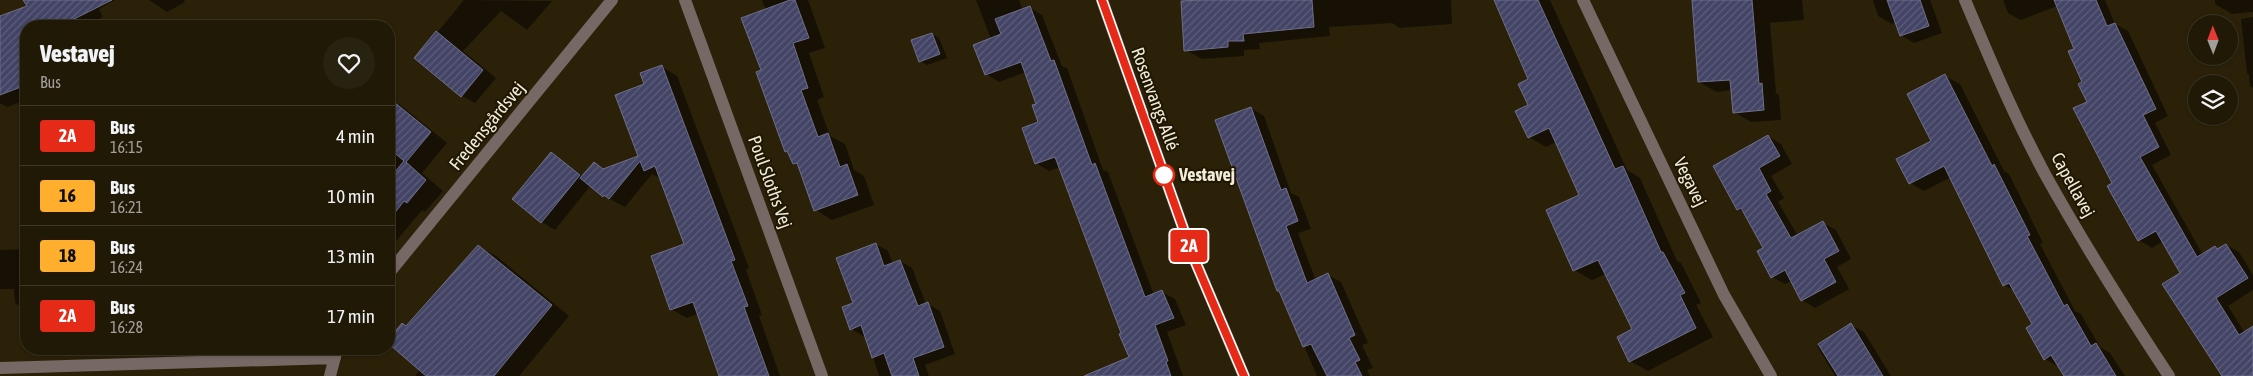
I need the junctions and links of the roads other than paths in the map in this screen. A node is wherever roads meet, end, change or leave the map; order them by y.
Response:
1 (612, 0) edge
2 (685, 0) edge
3 (1102, 0) edge
4 (1583, 0) edge
5 (1965, 0) edge
6 (395, 266) edge
7 (312, 355) edge
8 (336, 355) edge
9 (0, 368) edge
10 (330, 376) edge
11 (822, 376) edge
12 (1244, 376) edge
13 (1771, 376) edge
14 (2169, 376) edge

1 - 6 street, Fredensgårdsvej
2 - 11 street, Poul Sloths Vej
3 - 12 street, Rosenvangs Allé
4 - 13 street, Vegavej
5 - 14 street, Capellavej
7 - 9 street
8 - 10 street

